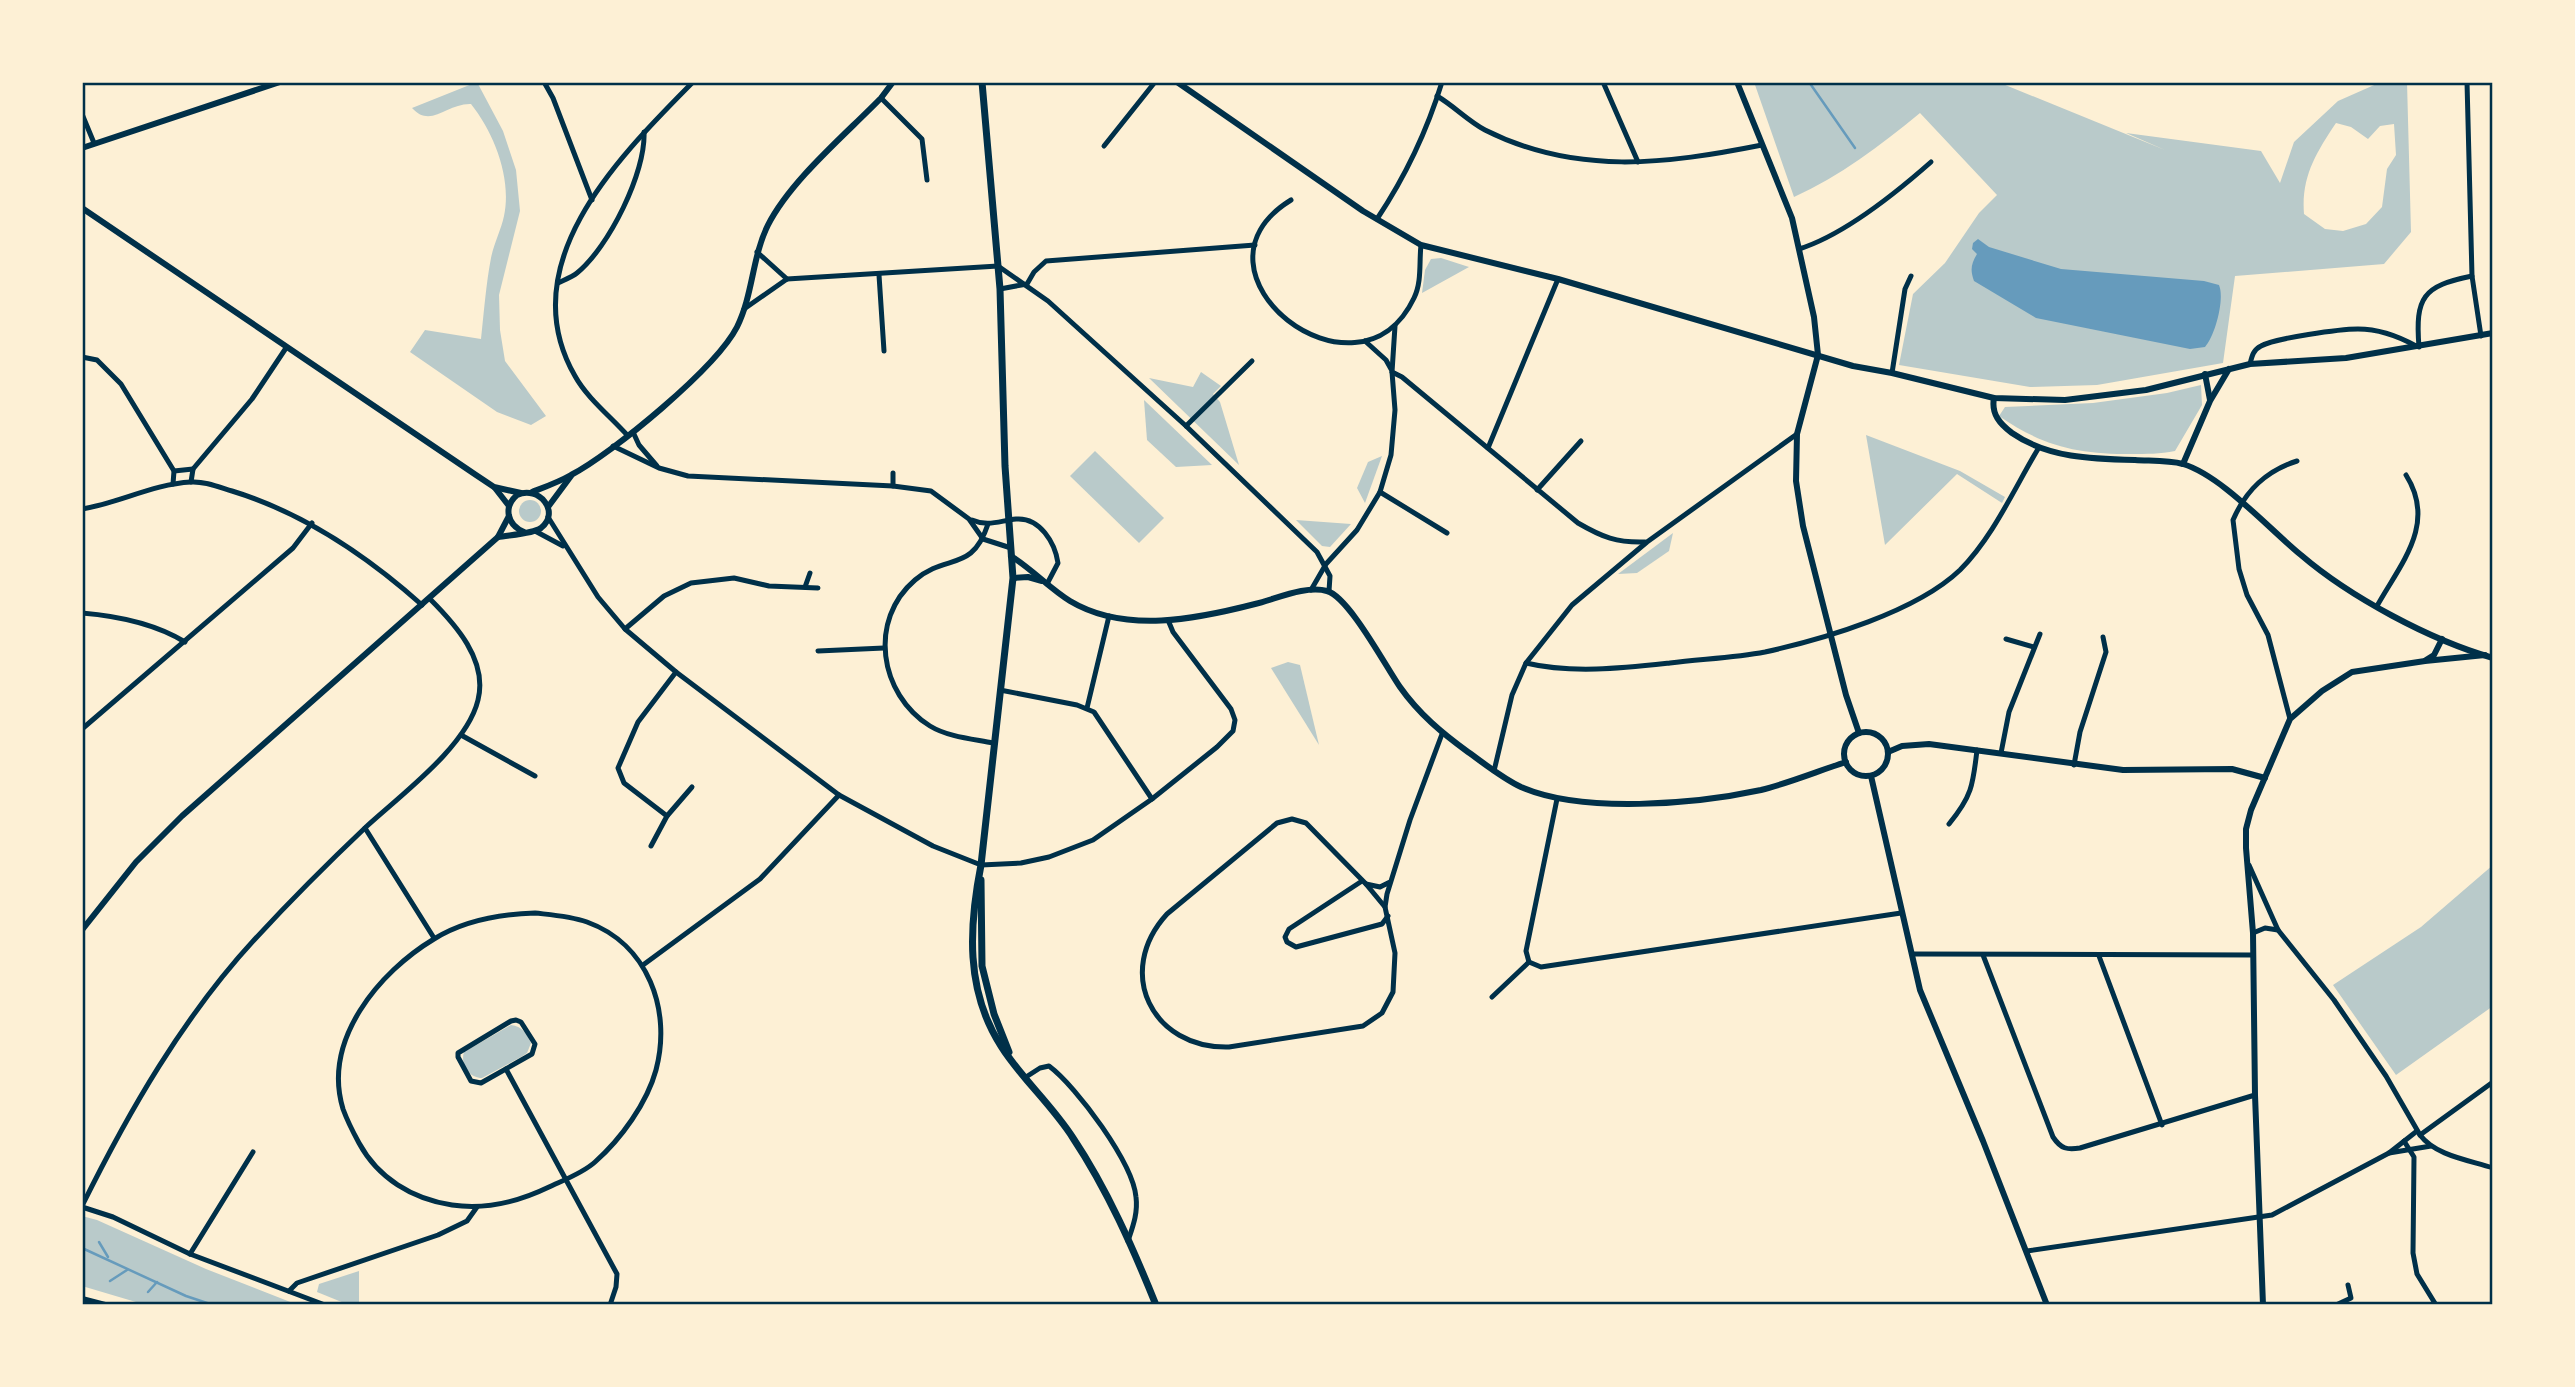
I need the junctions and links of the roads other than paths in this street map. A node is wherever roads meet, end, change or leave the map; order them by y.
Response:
1 (280, 82) edge
2 (544, 82) edge
3 (694, 82) edge
4 (893, 82) edge
5 (982, 82) edge
6 (1155, 82) edge
7 (1177, 82) edge
8 (1442, 82) edge
9 (1603, 82) edge
10 (1737, 82) edge
11 (2467, 82) edge
12 (1437, 96) junction
13 (881, 98) junction
14 (82, 114) edge
15 (644, 132) junction
16 (94, 143) junction
17 (1762, 145) junction
18 (1104, 146) dead end
19 (82, 148) edge
20 (1638, 162) junction
21 (1931, 162) dead end
22 (927, 180) dead end
23 (592, 200) junction
24 (1291, 200) dead end
25 (82, 208) edge
26 (1377, 219) junction
27 (1255, 245) junction
28 (1421, 245) junction
29 (1800, 249) junction
30 (757, 252) junction
31 (998, 266) junction
32 (879, 275) junction
33 (1912, 276) dead end
34 (2472, 276) junction
35 (787, 279) junction
36 (1558, 279) junction
37 (558, 284) junction
38 (1027, 284) junction
39 (1000, 289) junction
40 (744, 309) junction
41 (1395, 326) junction
42 (2493, 333) edge
43 (2481, 336) junction
44 (1364, 341) junction
45 (2419, 347) junction
46 (286, 348) junction
47 (884, 351) dead end
48 (1818, 355) junction
49 (82, 357) edge
50 (1252, 361) dead end
51 (2250, 364) junction
52 (2229, 369) junction
53 (1392, 372) junction
54 (1892, 373) junction
55 (2205, 374) junction
56 (1994, 398) junction
57 (2210, 401) junction
58 (1186, 426) junction
59 (631, 434) junction
60 (1797, 434) junction
61 (1581, 441) dead end
62 (614, 446) junction
63 (1488, 448) junction
64 (2038, 449) junction
65 (2297, 461) dead end
66 (2183, 464) junction
67 (659, 468) junction
68 (193, 469) junction
69 (174, 471) junction
70 (893, 473) dead end
71 (572, 475) junction
72 (2406, 475) dead end
73 (191, 482) junction
74 (173, 484) junction
75 (893, 486) junction
76 (495, 487) junction
77 (1537, 489) junction
78 (532, 492) junction
79 (1380, 492) junction
80 (521, 493) junction
81 (2243, 504) junction
82 (509, 506) junction
83 (548, 508) junction
84 (82, 509) edge
85 (509, 516) junction
86 (548, 517) junction
87 (969, 519) junction
88 (1010, 521) junction
89 (312, 523) junction
90 (988, 524) junction
91 (535, 531) junction
92 (524, 532) junction
93 (1447, 533) dead end
94 (498, 537) junction
95 (984, 539) junction
96 (1647, 542) junction
97 (566, 547) junction
98 (1011, 548) junction
99 (1011, 556) junction
100 (1326, 564) junction
101 (810, 573) dead end
102 (1013, 578) junction
103 (1046, 583) junction
104 (805, 587) junction
105 (818, 588) dead end
106 (1311, 590) junction
107 (1329, 591) junction
108 (430, 599) junction
109 (422, 606) junction
110 (2377, 606) junction
111 (82, 613) edge
112 (1109, 616) junction
113 (1168, 620) junction
114 (625, 629) junction
115 (1832, 634) junction
116 (2040, 634) dead end
117 (2103, 637) dead end
118 (2006, 639) dead end
119 (2441, 639) junction
120 (185, 642) junction
121 (2035, 647) junction
122 (884, 648) junction
123 (818, 652) dead end
124 (2489, 656) edge
125 (2425, 661) junction
126 (1526, 663) junction
127 (676, 672) junction
128 (1000, 690) junction
129 (1087, 708) junction
130 (2290, 719) junction
131 (82, 729) edge
132 (1859, 733) junction
133 (1442, 734) junction
134 (461, 735) junction
135 (993, 743) junction
136 (1977, 750) junction
137 (1888, 752) junction
138 (2001, 753) junction
139 (1846, 762) junction
140 (2074, 765) junction
141 (1494, 771) junction
142 (535, 776) dead end
143 (1871, 776) junction
144 (2265, 778) junction
145 (692, 787) dead end
146 (839, 795) junction
147 (1152, 799) junction
148 (1557, 799) junction
149 (667, 816) junction
150 (1949, 824) dead end
151 (365, 828) junction
152 (651, 846) dead end
153 (2248, 862) junction
154 (981, 865) junction
155 (1390, 882) junction
156 (1364, 883) junction
157 (1385, 908) junction
158 (1901, 913) junction
159 (1388, 916) junction
160 (82, 930) edge
161 (2278, 930) junction
162 (2253, 933) junction
163 (434, 938) junction
164 (1913, 954) junction
165 (1983, 955) junction
166 (2252, 955) junction
167 (2099, 956) junction
168 (1530, 962) junction
169 (643, 965) junction
170 (1492, 997) dead end
171 (506, 1069) junction
172 (1026, 1077) junction
173 (2493, 1082) edge
174 (2255, 1095) junction
175 (2162, 1125) junction
176 (2419, 1133) junction
177 (2404, 1141) junction
178 (2431, 1146) junction
179 (2410, 1150) junction
180 (253, 1152) dead end
181 (2389, 1153) junction
182 (2493, 1168) edge
183 (566, 1179) junction
184 (82, 1206) edge
185 (477, 1207) junction
186 (2260, 1218) junction
187 (1128, 1241) junction
188 (2027, 1251) junction
189 (190, 1255) junction
190 (2348, 1285) dead end
191 (289, 1292) junction
192 (82, 1299) edge
193 (105, 1305) edge
194 (325, 1305) edge
195 (610, 1305) edge
196 (1156, 1305) edge
197 (2047, 1305) edge
198 (2263, 1305) edge
199 (2336, 1305) edge
200 (2436, 1305) edge

1 - 16 street
2 - 23 street
3 - 15 street
4 - 13 street
5 - 31 main road
6 - 18 street
7 - 26 street
8 - 12 street
9 - 20 street
10 - 17 street
11 - 34 street
12 - 20 street
12 - 26 street
13 - 22 street
13 - 30 street
14 - 16 street
15 - 23 street
15 - 37 street
16 - 19 street
17 - 20 street
17 - 29 street
21 - 29 street
23 - 37 street
24 - 27 street
25 - 46 street
26 - 28 street
27 - 38 street
27 - 44 street
28 - 36 street
28 - 41 street
29 - 48 street
30 - 35 street
30 - 40 street
31 - 32 street
31 - 38 street
31 - 39 main road
32 - 35 street
32 - 47 street
33 - 54 street
34 - 43 street
34 - 45 street
35 - 40 street
36 - 48 street
36 - 63 street
37 - 59 street
38 - 39 street
38 - 58 street
39 - 88 main road
40 - 59 street
41 - 44 street
41 - 53 street
42 - 43 street
43 - 45 street
44 - 53 street
45 - 51 street
45 - 51 street
46 - 68 street
46 - 76 street
48 - 54 street
48 - 60 street
49 - 69 street
50 - 58 street
51 - 52 street
52 - 55 street
52 - 57 street
53 - 63 street
53 - 79 street
54 - 56 street
55 - 56 street
55 - 57 street
56 - 64 street
57 - 66 street
58 - 100 street
59 - 62 street
59 - 67 street
60 - 96 street
60 - 115 street
61 - 77 street
62 - 67 street
62 - 71 street
63 - 77 street
64 - 66 street
64 - 115 street
65 - 81 street
66 - 81 street
67 - 75 street
68 - 69 street
68 - 73 street
69 - 74 street
70 - 75 street
71 - 78 street
71 - 83 street
72 - 110 street
73 - 74 street
73 - 89 street
74 - 84 street
75 - 87 street
76 - 80 street
76 - 82 street
77 - 96 street
78 - 80 street
78 - 83 street
79 - 93 street
79 - 100 street
80 - 82 street
81 - 110 street
81 - 130 street
82 - 85 street
83 - 86 street
85 - 92 street
85 - 94 street
86 - 91 street
86 - 97 street
87 - 90 street
87 - 95 street
88 - 90 street
88 - 98 main road
88 - 103 street
89 - 109 street
89 - 120 street
90 - 95 street
91 - 92 street
91 - 97 street
92 - 94 street
94 - 108 street
95 - 98 street
95 - 122 street
96 - 126 street
97 - 114 street
98 - 99 main road
99 - 102 main road
99 - 103 street
100 - 106 street
100 - 107 street
101 - 104 street
102 - 103 street
102 - 128 main road
103 - 112 street
104 - 105 street
104 - 114 street
106 - 107 street
106 - 113 street
107 - 133 street
108 - 109 street
108 - 134 street
109 - 160 street
110 - 119 street
111 - 120 street
112 - 113 street
112 - 129 street
113 - 147 street
114 - 127 street
115 - 126 street
115 - 132 street
116 - 121 street
117 - 140 street
118 - 121 street
119 - 124 street
119 - 125 street
120 - 131 street
121 - 138 street
122 - 123 street
122 - 135 street
124 - 125 street
125 - 130 street
126 - 141 street
127 - 146 street
127 - 149 street
128 - 129 street
128 - 135 main road
129 - 147 street
130 - 144 street
132 - 137 street
132 - 139 street
133 - 141 street
133 - 155 street
134 - 142 street
134 - 151 street
135 - 154 main road
136 - 137 street
136 - 138 street
136 - 150 street
137 - 143 street
138 - 140 street
139 - 143 street
139 - 148 street
140 - 144 street
141 - 148 street
143 - 158 street
144 - 153 street
145 - 149 street
146 - 154 street
146 - 169 street
147 - 154 street
148 - 168 street
149 - 152 street
151 - 163 street
151 - 184 street
153 - 161 street
153 - 162 street
154 - 172 main road
155 - 156 street
155 - 157 street
156 - 157 street
156 - 159 street
156 - 159 street
157 - 159 street
158 - 164 street
158 - 168 street
161 - 162 street
161 - 176 street
162 - 166 street
163 - 169 street
163 - 185 street
164 - 165 street
164 - 188 street
165 - 167 street
165 - 175 street
166 - 167 street
166 - 174 street
167 - 175 street
168 - 170 street
169 - 183 street
171 - 171 street
171 - 183 street
172 - 187 main road
172 - 187 street
173 - 176 street
174 - 175 street
174 - 186 street
176 - 177 street
176 - 178 street
177 - 179 street
177 - 181 street
178 - 179 street
178 - 182 street
179 - 181 street
179 - 200 street
180 - 189 street
181 - 186 street
183 - 185 street
183 - 195 street
184 - 189 street
185 - 191 street
186 - 188 street
186 - 198 street
187 - 196 main road
188 - 197 street
189 - 191 street
190 - 199 street
191 - 194 street
192 - 193 street

